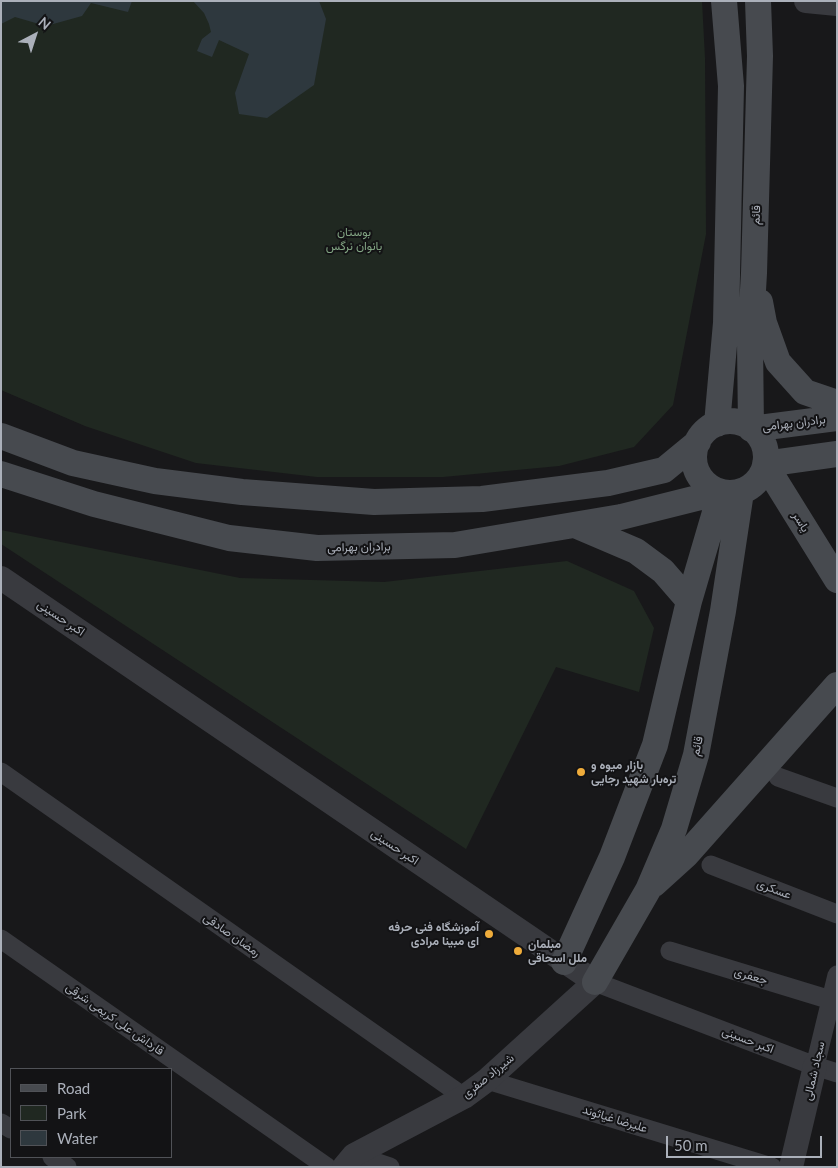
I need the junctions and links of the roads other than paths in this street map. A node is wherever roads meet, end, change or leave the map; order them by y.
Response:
1 (724, 1) edge
2 (758, 1) edge
3 (806, 1) edge
4 (837, 4) edge
5 (754, 273) junction
6 (837, 403) edge
7 (837, 418) edge
8 (716, 424) junction
9 (751, 428) junction
10 (1, 436) edge
11 (698, 442) junction
12 (837, 454) edge
13 (766, 464) junction
14 (1, 474) edge
15 (731, 492) junction
16 (575, 525) junction
17 (837, 580) edge
18 (2, 581) edge
19 (689, 602) junction
20 (837, 685) edge
21 (1, 772) edge
22 (778, 777) dead end
23 (837, 798) edge
24 (711, 865) dead end
25 (648, 890) junction
26 (837, 914) edge
27 (586, 915) junction
28 (621, 938) junction
29 (1, 939) edge
30 (670, 951) dead end
31 (564, 962) junction
32 (837, 975) edge
33 (595, 982) junction
34 (834, 1001) edge
35 (826, 1069) edge
36 (487, 1080) junction
37 (464, 1097) junction
38 (54, 1158) edge
39 (349, 1161) edge
40 (67, 1167) edge
41 (327, 1167) edge
42 (390, 1167) edge
43 (772, 1167) edge
44 (791, 1167) edge

1 - 8 main road
2 - 5 main road, قائم
3 - 4 street
5 - 6 main road
5 - 9 main road, قائم
7 - 9 main road, برادران بهرامی
8 - 9 main road
8 - 11 main road
9 - 13 main road
10 - 11 main road
11 - 15 main road
12 - 13 main road
13 - 15 main road
13 - 17 main road, یاسر
14 - 16 main road, برادران بهرامی
15 - 16 main road, برادران بهرامی
15 - 19 main road
15 - 25 main road, قائم
16 - 19 main road
18 - 31 street, اکبر حسینی
19 - 27 main road
20 - 25 main road
21 - 37 street, رمضان صادقی
22 - 23 street
24 - 26 street, عسکری
25 - 28 main road, قائم
27 - 28 main road
27 - 31 main road
28 - 33 main road, قائم
29 - 41 street, قارداش علی کریمی شرقی
30 - 34 street, جعفری
31 - 33 street, اکبر حسینی
32 - 34 street, سجاد شمالی
33 - 35 street, اکبر حسینی
33 - 36 street, شیرزاد صفری
34 - 35 street, سجاد شمالی
35 - 44 street, سجاد شمالی
36 - 37 street, شیرزاد صفری
36 - 43 street, علیرضا غیاثوند
37 - 39 street, شیرزاد صفری
38 - 40 street
39 - 42 street

